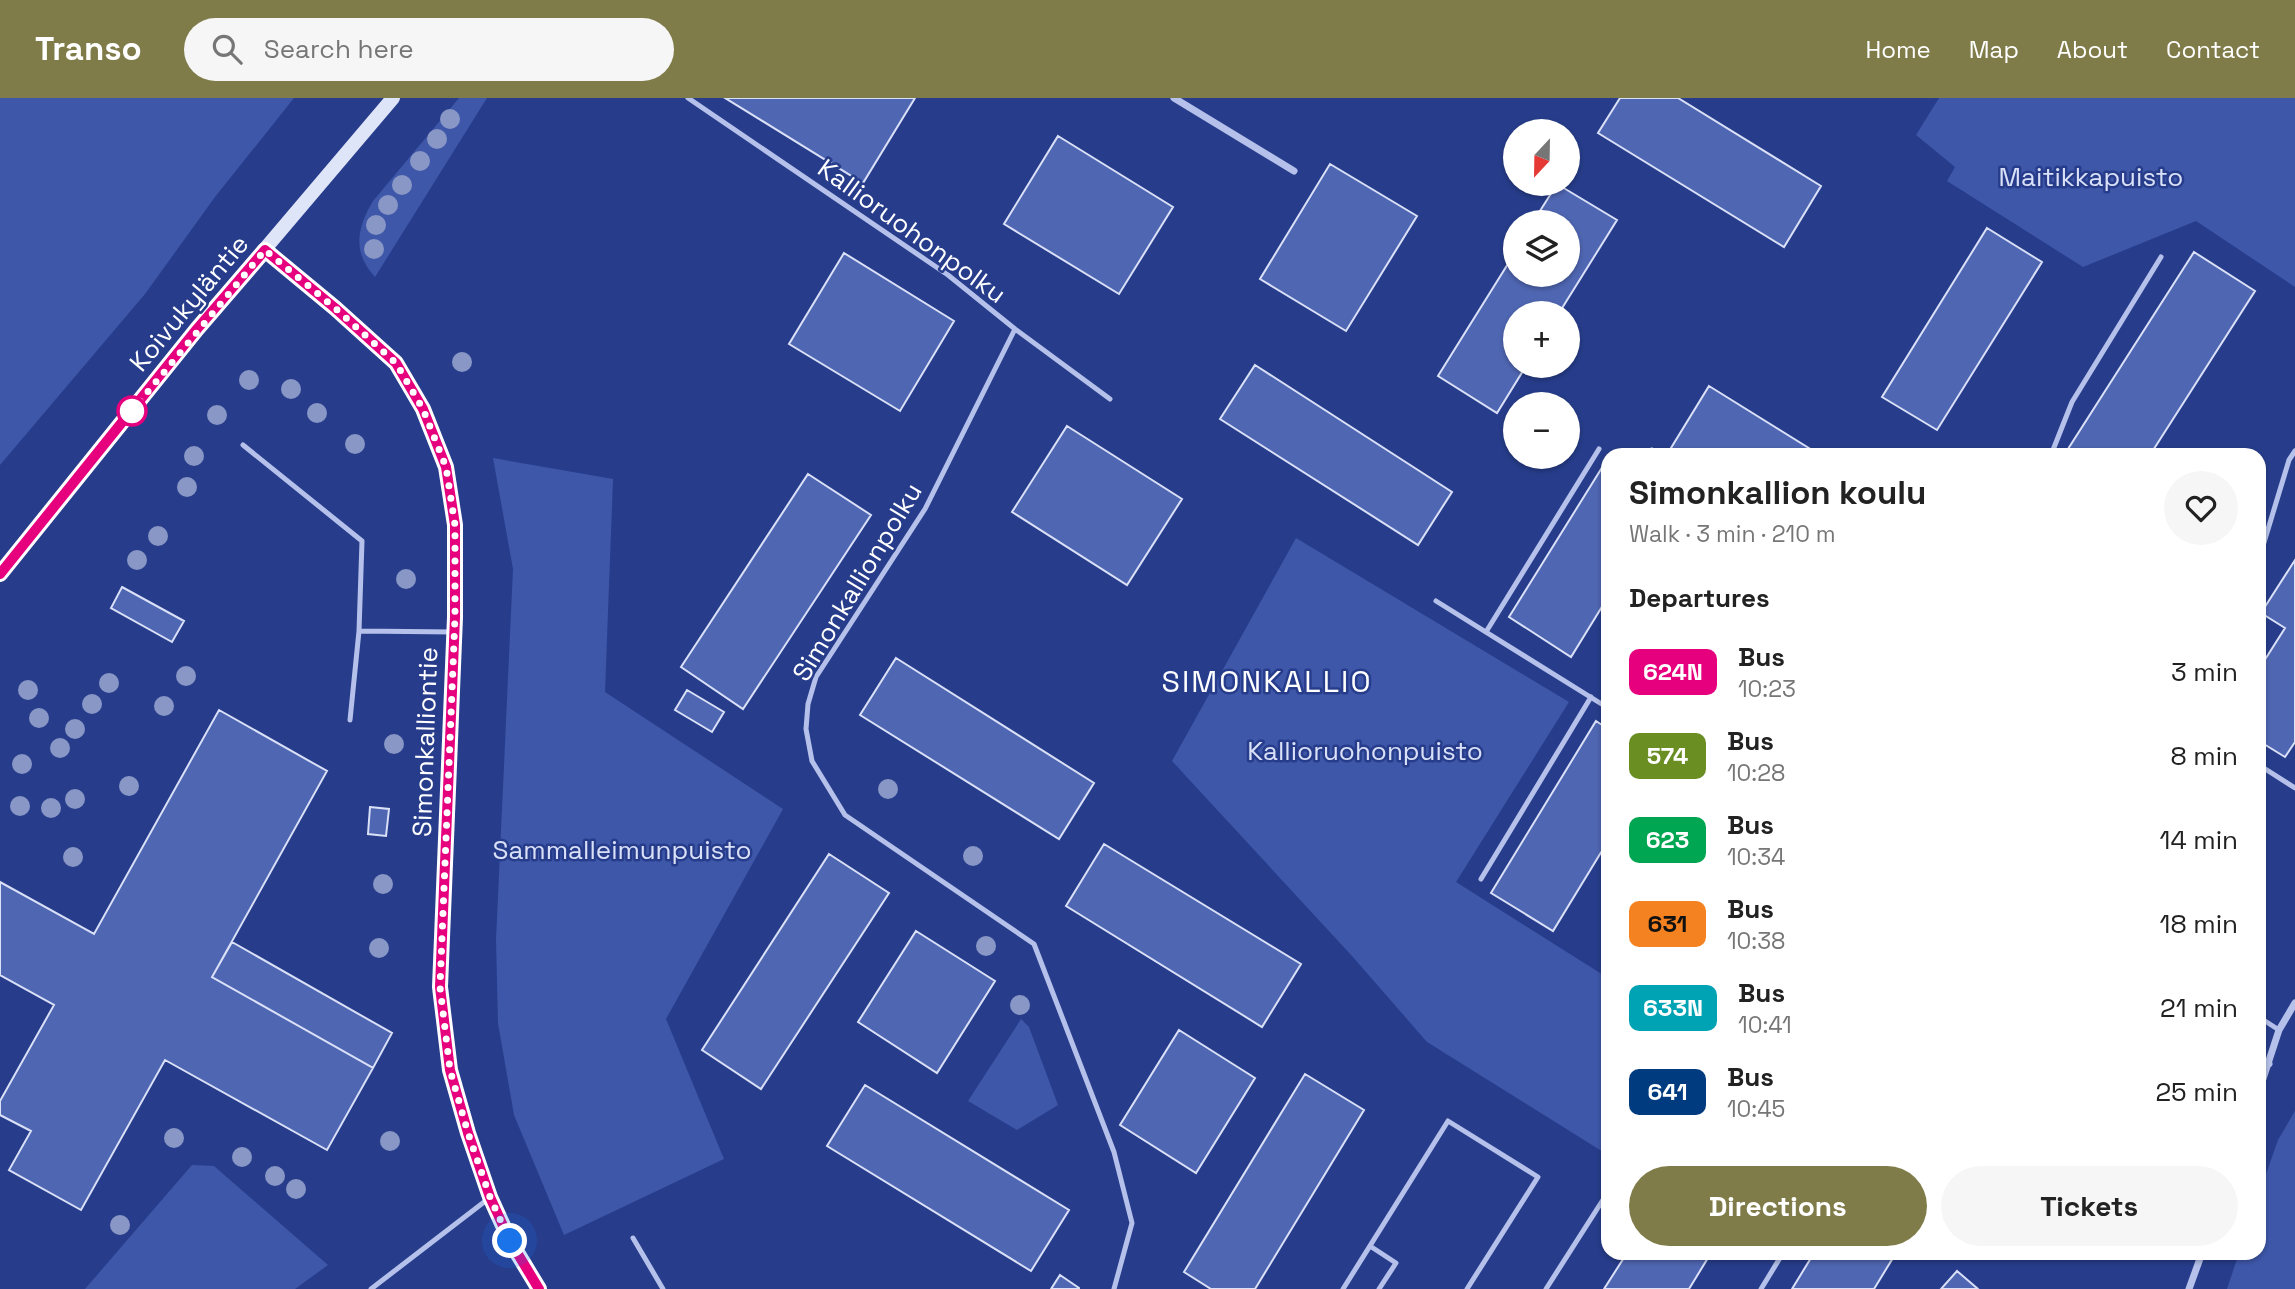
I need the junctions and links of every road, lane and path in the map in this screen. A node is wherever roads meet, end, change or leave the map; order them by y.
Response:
1 (393, 98) edge
2 (688, 98) edge
3 (1174, 98) edge
4 (1294, 171) dead end
5 (265, 250) junction
6 (2161, 257) dead end
7 (1015, 329) junction
8 (1110, 399) dead end
9 (243, 445) dead end
10 (2054, 448) edge
11 (1599, 449) dead end
12 (2295, 451) edge
13 (2266, 536) edge
14 (0, 574) edge
15 (1436, 601) dead end
16 (359, 631) junction
17 (454, 632) junction
18 (1486, 632) junction
19 (1591, 697) junction
20 (1601, 703) edge
21 (350, 720) dead end
22 (2266, 769) edge
23 (2295, 788) edge
24 (1481, 879) dead end
25 (2295, 1003) edge
26 (2266, 1022) edge
27 (2279, 1030) junction
28 (2266, 1062) edge
29 (2269, 1064) junction
30 (2266, 1072) edge
31 (490, 1197) junction
32 (1601, 1203) edge
33 (633, 1238) dead end
34 (1370, 1246) junction
35 (1779, 1260) edge
36 (2199, 1260) edge
37 (371, 1289) edge
38 (539, 1289) edge
39 (663, 1289) edge
40 (1114, 1289) edge
41 (1343, 1289) edge
42 (1379, 1289) edge
43 (1467, 1289) edge
44 (1546, 1289) edge
45 (1761, 1289) edge
46 (2189, 1289) edge

1 - 5 main road, Koivukyläntie
2 - 7 lane, Kallioruohonpolku
3 - 4 street
5 - 14 main road, Koivukyläntie
5 - 17 main road, Simonkalliontie
6 - 10 lane
7 - 8 lane, Kallioruohonpolku
7 - 40 lane, Simonkallionpolku
9 - 16 lane
11 - 18 lane
12 - 13 lane
15 - 18 lane
16 - 17 lane
16 - 21 lane
17 - 31 main road, Simonkalliontie
18 - 19 lane
19 - 20 lane
19 - 24 lane
22 - 23 lane
25 - 27 street
26 - 27 lane
27 - 29 street
28 - 29 street
29 - 30 street
31 - 37 lane
31 - 38 main road, Simonkalliontie
32 - 44 lane
33 - 39 lane
34 - 41 lane
34 - 42 lane
34 - 43 lane
35 - 45 lane
36 - 46 street

